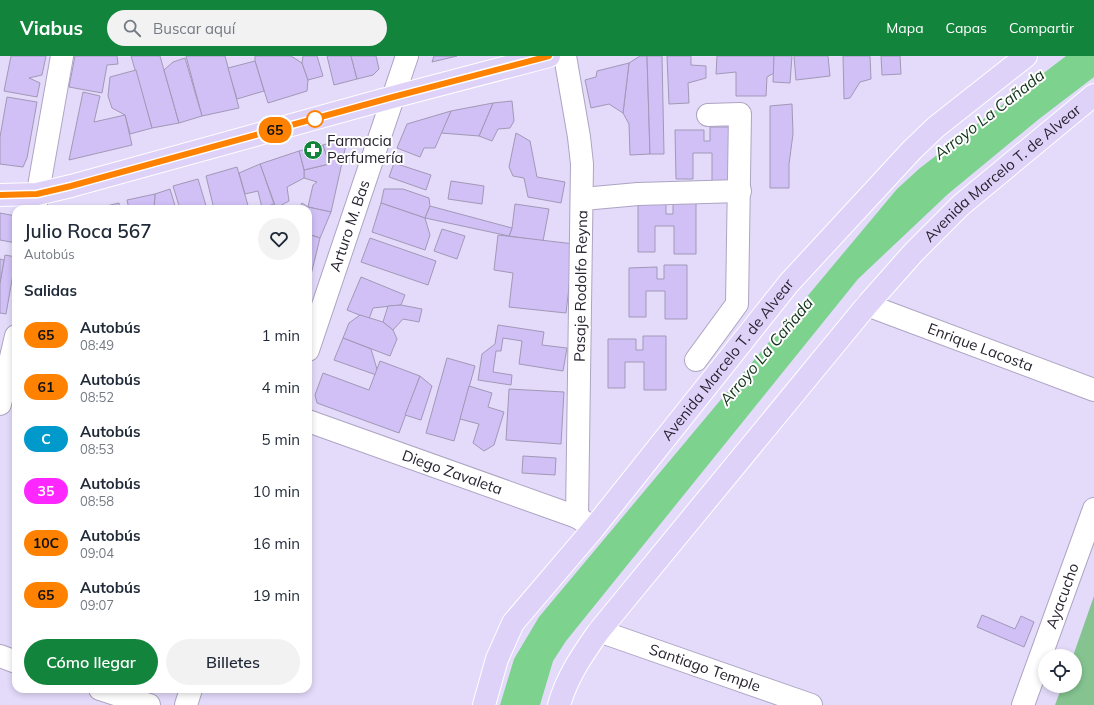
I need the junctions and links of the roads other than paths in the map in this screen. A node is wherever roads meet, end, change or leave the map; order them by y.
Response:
1 (62, 56) edge
2 (407, 56) edge
3 (550, 56) edge
4 (565, 56) edge
5 (1026, 56) edge
6 (1094, 95) edge
7 (393, 97) junction
8 (708, 115) dead end
9 (740, 191) junction
10 (0, 195) edge
11 (583, 199) junction
12 (36, 201) edge
13 (867, 305) junction
14 (0, 334) edge
15 (12, 336) edge
16 (312, 338) edge
17 (12, 353) edge
18 (696, 360) dead end
19 (1094, 390) edge
20 (0, 404) edge
21 (312, 421) edge
22 (1094, 509) edge
23 (585, 522) junction
24 (599, 631) junction
25 (0, 656) edge
26 (12, 660) edge
27 (112, 693) edge
28 (190, 693) edge
29 (149, 705) edge
30 (186, 705) edge
31 (484, 705) edge
32 (559, 705) edge
33 (811, 705) edge
34 (1023, 705) edge

1 - 12 street
2 - 7 street, Arturo M. Bas
3 - 7 main road
4 - 11 street, Pasaje Rodolfo Reyna
5 - 23 main road, Avenida Marcelo T. de Alvear
6 - 13 main road, Avenida Marcelo T. de Alvear
7 - 12 main road
7 - 16 street, Arturo M. Bas
8 - 9 street
9 - 11 street
9 - 18 street
10 - 12 main road
11 - 23 street, Pasaje Rodolfo Reyna
13 - 19 street, Enrique Lacosta
13 - 24 main road, Avenida Marcelo T. de Alvear
14 - 15 street
17 - 20 street
21 - 23 street, Diego Zavaleta
22 - 34 street, Ayacucho
23 - 31 main road, Avenida Marcelo T. de Alvear
24 - 32 main road, Avenida Marcelo T. de Alvear
24 - 33 street, Santiago Temple
25 - 26 street
27 - 29 street
28 - 30 street

